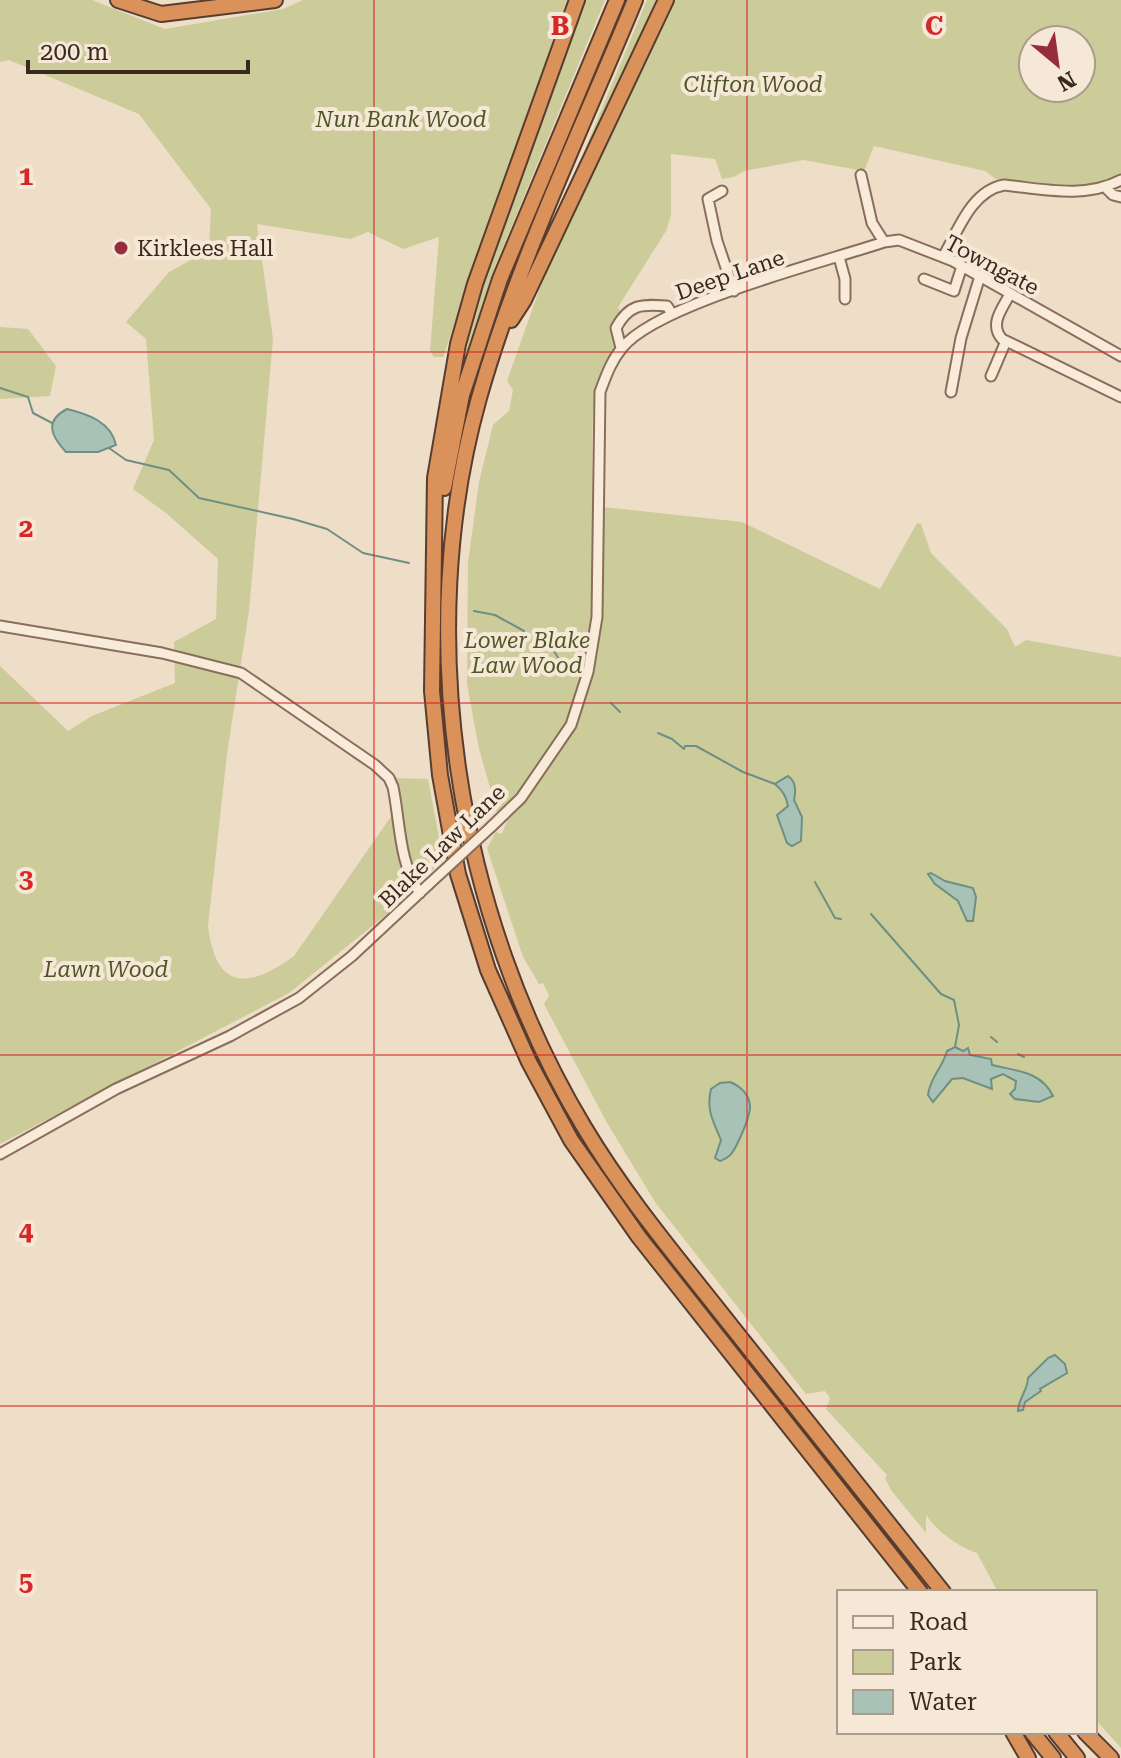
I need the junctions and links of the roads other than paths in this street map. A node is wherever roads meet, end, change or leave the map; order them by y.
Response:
1 (118, 0) edge
2 (275, 0) edge
3 (577, 0) edge
4 (617, 0) edge
5 (635, 0) edge
6 (666, 0) edge
7 (861, 175) dead end
8 (1121, 180) edge
9 (1106, 188) junction
10 (722, 191) dead end
11 (1121, 197) edge
12 (884, 242) junction
13 (839, 257) junction
14 (943, 257) junction
15 (962, 266) junction
16 (980, 276) junction
17 (924, 279) dead end
18 (734, 291) junction
19 (1010, 294) junction
20 (845, 299) dead end
21 (672, 314) junction
22 (499, 337) junction
23 (1006, 341) junction
24 (621, 348) junction
25 (1121, 356) edge
26 (609, 367) joint
27 (991, 376) dead end
28 (951, 392) dead end
29 (1121, 397) edge
30 (434, 588) junction
31 (0, 626) edge
32 (424, 889) junction
33 (2, 1153) edge
34 (917, 1590) edge
35 (944, 1590) edge
36 (1014, 1734) edge
37 (1034, 1734) edge
38 (1058, 1734) edge
39 (1087, 1734) edge
40 (1028, 1758) edge
41 (1053, 1758) edge
42 (1077, 1758) edge
43 (1111, 1758) edge

1 - 2 highway
3 - 30 highway
4 - 30 highway
5 - 22 highway
6 - 22 highway
7 - 12 street
8 - 9 street
9 - 11 street
9 - 14 street
10 - 18 street
12 - 13 street, Towngate
12 - 14 street, Towngate
13 - 18 street, Deep Lane
13 - 20 street
14 - 15 street, Towngate
15 - 16 street, Towngate
15 - 17 street
16 - 19 street, Towngate
16 - 28 street
18 - 21 street, Deep Lane
19 - 23 street
19 - 25 street, Towngate
21 - 24 street, Deep Lane
21 - 24 street
22 - 35 highway
23 - 27 street
23 - 29 street
24 - 26 street, Deep Lane
26 - 32 street, Blake Law Lane, bridge
30 - 34 highway
31 - 32 street
32 - 33 street, Blake Law Lane
36 - 40 highway
37 - 41 highway
38 - 42 highway
39 - 43 highway

